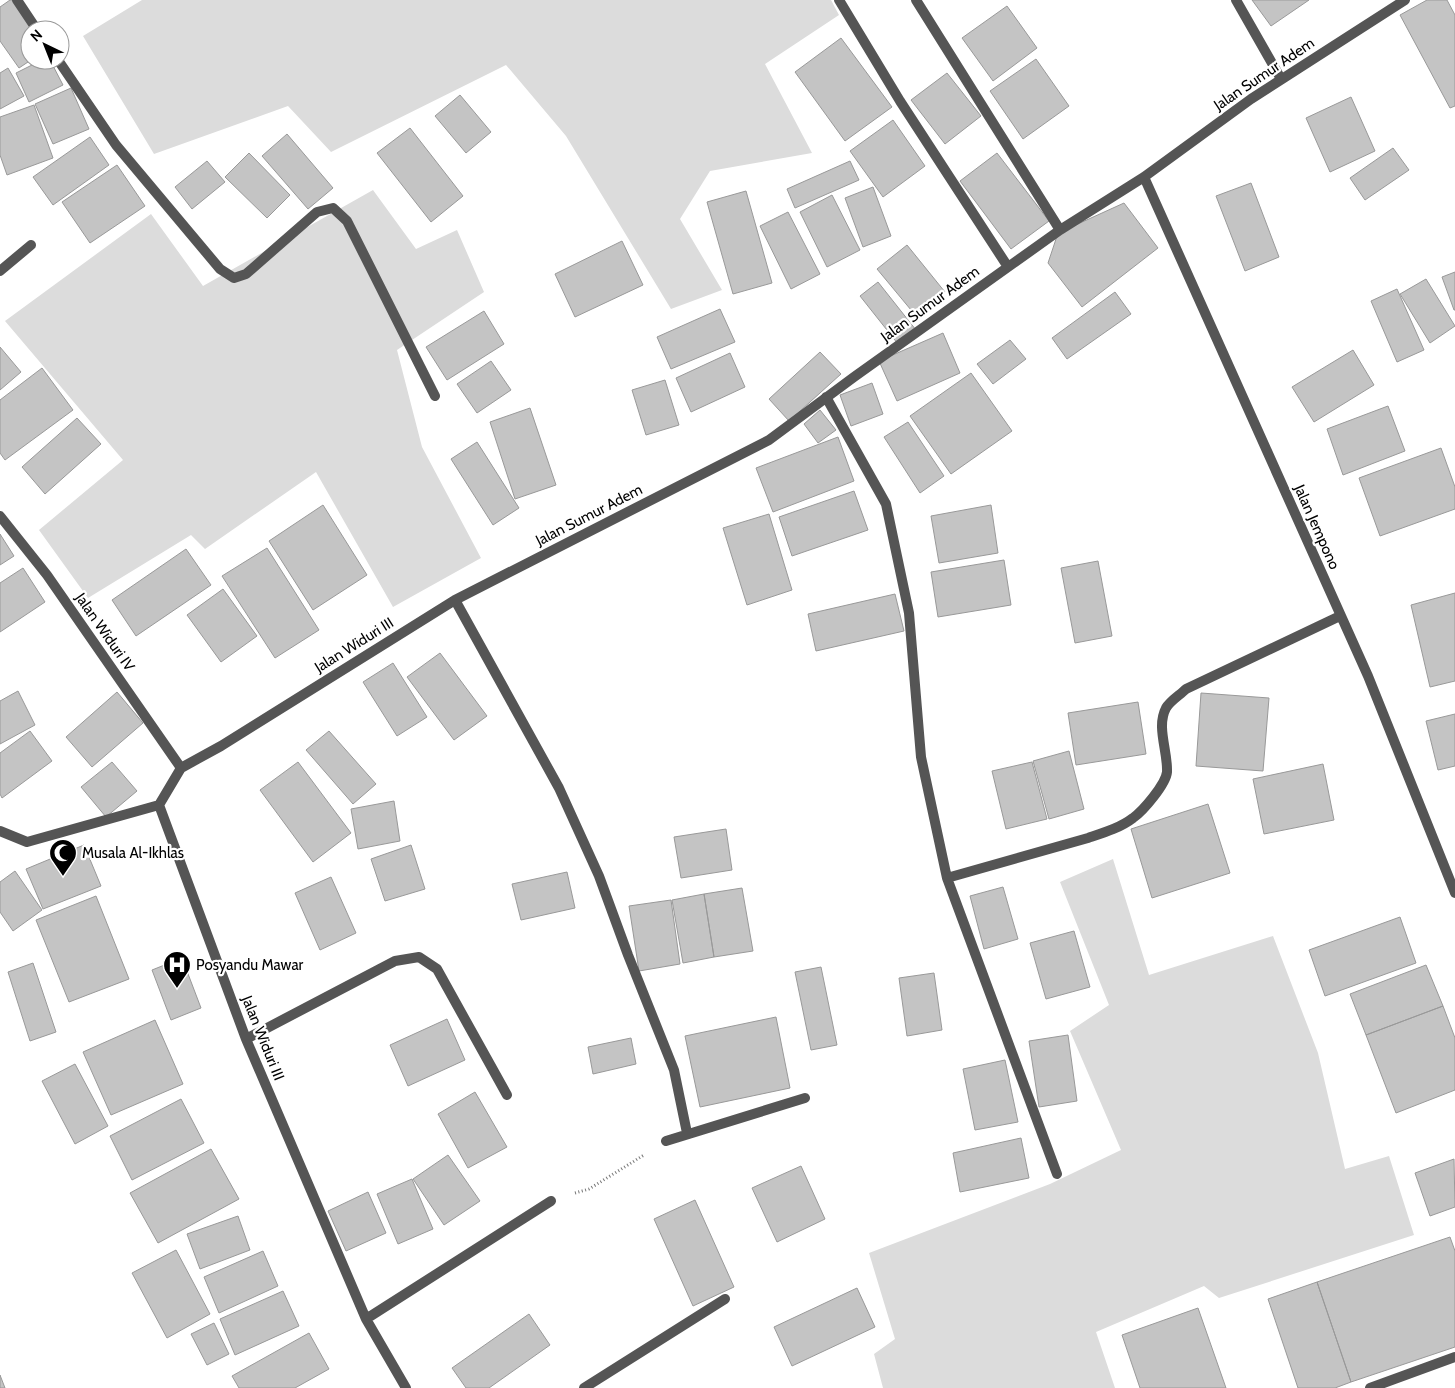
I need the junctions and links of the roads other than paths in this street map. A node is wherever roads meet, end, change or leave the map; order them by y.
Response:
1 (17, 0) edge
2 (838, 0) edge
3 (916, 0) edge
4 (1236, 0) edge
5 (1405, 0) edge
6 (30, 20) edge
7 (65, 70) edge
8 (1281, 79) junction
9 (1144, 177) junction
10 (1060, 230) junction
11 (31, 245) dead end
12 (1008, 267) junction
13 (0, 271) edge
14 (435, 396) dead end
15 (826, 398) junction
16 (0, 516) edge
17 (455, 600) junction
18 (1340, 616) junction
19 (181, 768) junction
20 (159, 806) junction
21 (0, 831) edge
22 (947, 878) junction
23 (1455, 893) edge
24 (246, 1039) junction
25 (507, 1094) dead end
26 (805, 1098) dead end
27 (687, 1133) junction
28 (666, 1141) road end
29 (1057, 1174) dead end
30 (551, 1201) road end
31 (725, 1299) dead end
32 (366, 1319) junction
33 (1455, 1357) edge
34 (406, 1388) edge
35 (584, 1388) edge
36 (1370, 1388) edge

1 - 6 street
2 - 12 street
3 - 10 street
4 - 8 street
5 - 8 street, Jalan Sumur Adem
7 - 14 street
8 - 9 street, Jalan Sumur Adem
9 - 10 street, Jalan Sumur Adem
9 - 18 street, Jalan Jempono
10 - 12 street, Jalan Sumur Adem
11 - 13 street
12 - 15 street, Jalan Sumur Adem
15 - 17 street, Jalan Sumur Adem
15 - 22 street
16 - 19 street, Jalan Widuri IV
17 - 19 street, Jalan Widuri III
17 - 27 street
18 - 22 street
18 - 23 street, Jalan Jempono
19 - 20 street
20 - 21 street
20 - 24 street, Jalan Widuri III
22 - 29 street
24 - 25 street
24 - 32 street, Jalan Widuri III
26 - 27 street
27 - 28 street
30 - 32 street
31 - 35 street
32 - 34 street, Jalan Widuri III
33 - 36 street

